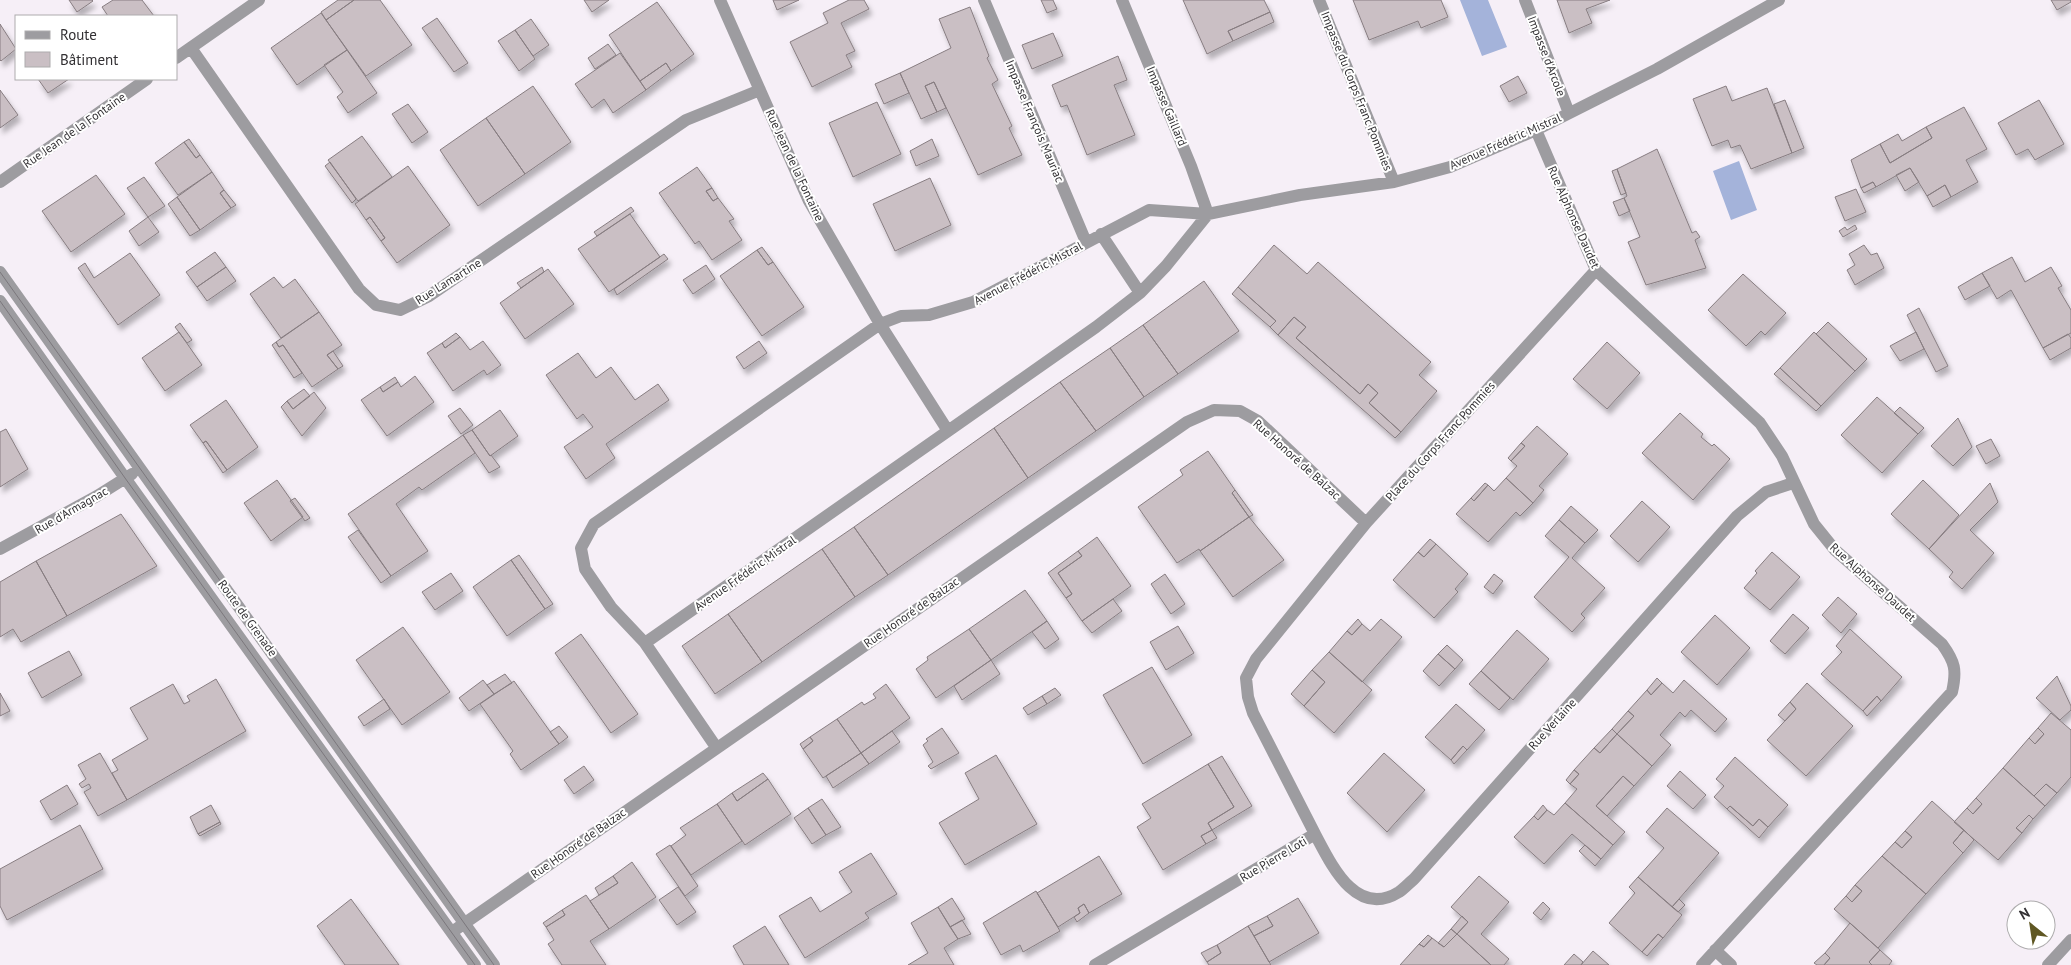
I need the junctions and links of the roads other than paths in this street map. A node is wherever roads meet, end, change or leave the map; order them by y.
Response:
1 (259, 0) edge
2 (720, 0) edge
3 (984, 0) edge
4 (1122, 0) edge
5 (1320, 0) edge
6 (1525, 0) edge
7 (1776, 1) edge
8 (191, 48) junction
9 (178, 57) edge
10 (146, 80) edge
11 (760, 90) junction
12 (1569, 113) junction
13 (1536, 130) junction
14 (0, 182) edge
15 (1394, 182) junction
16 (1208, 214) junction
17 (1101, 234) junction
18 (1086, 242) junction
19 (1596, 270) junction
20 (0, 272) edge
21 (1140, 293) junction
22 (0, 301) edge
23 (880, 324) junction
24 (948, 431) junction
25 (140, 468) junction
26 (125, 478) junction
27 (1794, 483) junction
28 (1366, 523) junction
29 (0, 549) edge
30 (1290, 616) joint
31 (645, 643) junction
32 (716, 747) junction
33 (1315, 834) junction
34 (464, 923) junction
35 (452, 932) junction
36 (2071, 940) edge
37 (1715, 950) junction
38 (475, 965) edge
39 (494, 965) edge
40 (1095, 965) edge
41 (1702, 965) edge
42 (1731, 965) edge
43 (2048, 965) edge

1 - 8 street
2 - 11 street, Rue Jean de la Fontaine
3 - 18 street, Impasse François Mauriac
4 - 16 street, Impasse Gaillard
5 - 15 street, Impasse du Corps Franc Pommies
6 - 12 street, Impasse d'Arcole
7 - 12 street, Avenue Frédéric Mistral
8 - 9 street
8 - 11 street, Rue Lamartine
10 - 14 street, Rue Jean de la Fontaine
11 - 23 street, Rue Jean de la Fontaine
12 - 13 street, Avenue Frédéric Mistral
13 - 15 street, Avenue Frédéric Mistral
13 - 19 street, Rue Alphonse Daudet
15 - 16 street, Avenue Frédéric Mistral
16 - 17 street, Avenue Frédéric Mistral
16 - 21 street, Avenue Frédéric Mistral
17 - 18 street, Avenue Frédéric Mistral
17 - 21 street
18 - 23 street, Avenue Frédéric Mistral
19 - 27 street, Rue Alphonse Daudet
19 - 28 street, Place du Corps Franc Pommies
20 - 25 street, Route de Grenade
21 - 24 street, Avenue Frédéric Mistral
22 - 26 street, Route de Grenade
23 - 24 street
23 - 31 street, Avenue Frédéric Mistral
24 - 31 street, Avenue Frédéric Mistral
25 - 26 street, Rue d'Armagnac
25 - 34 street, Route de Grenade
26 - 29 street, Rue d'Armagnac
26 - 35 street, Route de Grenade
27 - 33 street, Rue Verlaine
27 - 37 street, Rue Alphonse Daudet
28 - 30 street, Place du Corps Franc Pommies
28 - 32 street, Rue Honoré de Balzac
30 - 33 street, Rue Pierre Loti
31 - 32 street
32 - 34 street, Rue Honoré de Balzac
33 - 40 street, Rue Pierre Loti
34 - 35 street, Rue Honoré de Balzac
34 - 39 street, Route de Grenade
35 - 38 street, Route de Grenade
36 - 43 street
37 - 41 street, Rue Alphonse Daudet
37 - 42 street

